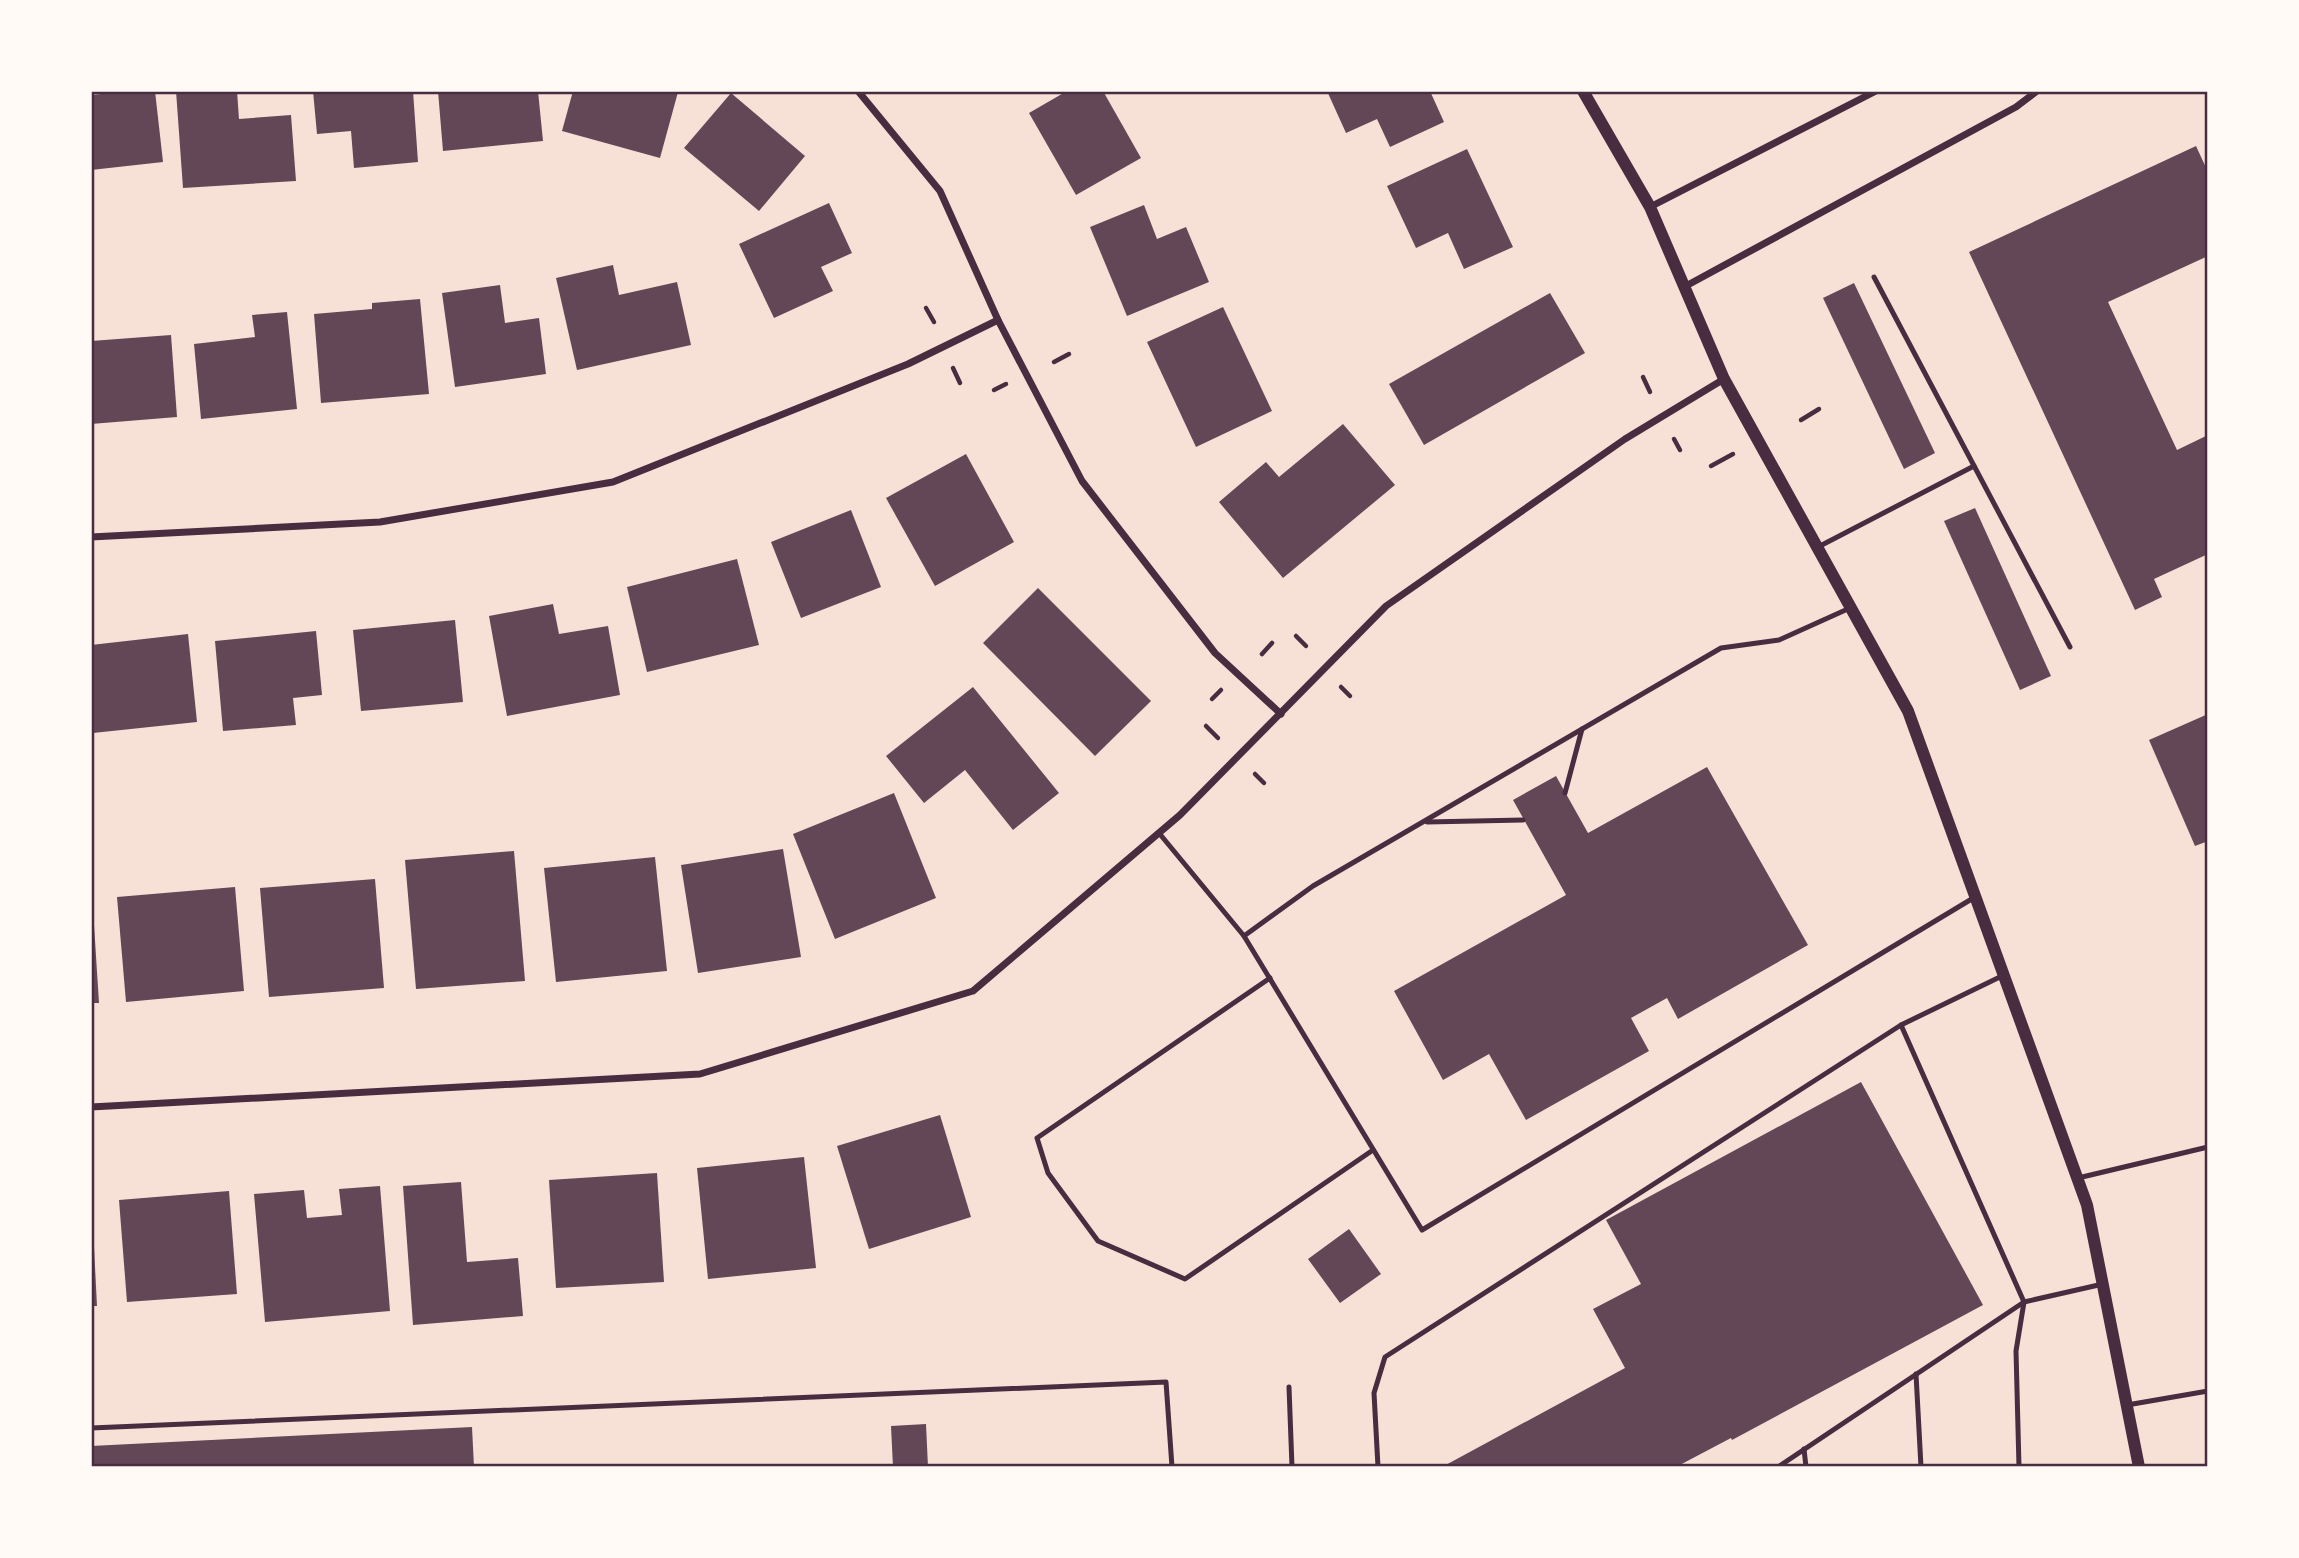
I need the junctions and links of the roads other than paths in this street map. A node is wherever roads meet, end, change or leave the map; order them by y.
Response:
1 (858, 91) edge
2 (1583, 91) edge
3 (1876, 91) edge
4 (2037, 91) edge
5 (1650, 207) junction
6 (1874, 277) dead end
7 (1684, 287) junction
8 (998, 320) junction
9 (1724, 379) junction
10 (1974, 466) junction
11 (91, 537) edge
12 (1818, 547) junction
13 (1850, 608) junction
14 (2070, 647) dead end
15 (1281, 714) junction
16 (1582, 729) junction
17 (1565, 793) dead end
18 (1523, 820) dead end
19 (1424, 822) junction
20 (1159, 833) junction
21 (1975, 897) junction
22 (1244, 936) junction
23 (2004, 975) junction
24 (1270, 978) junction
25 (1901, 1025) junction
26 (91, 1107) edge
27 (2208, 1147) edge
28 (1373, 1150) junction
29 (2078, 1178) junction
30 (2103, 1284) junction
31 (2024, 1302) junction
32 (1916, 1374) junction
33 (1289, 1387) dead end
34 (2208, 1391) edge
35 (2127, 1405) junction
36 (91, 1428) edge
37 (1804, 1449) junction
38 (1172, 1467) edge
39 (1292, 1467) edge
40 (1378, 1467) edge
41 (1778, 1467) edge
42 (1806, 1467) edge
43 (1921, 1467) edge
44 (2019, 1467) edge
45 (2138, 1467) edge

1 - 8 street
2 - 5 street
3 - 5 street
4 - 7 street
5 - 7 street
6 - 10 lane
7 - 9 street
8 - 11 street
8 - 15 street
9 - 12 street
9 - 15 street
10 - 12 lane
10 - 14 lane
12 - 13 street
13 - 16 lane
13 - 21 street
15 - 20 street
16 - 17 lane
16 - 19 lane
18 - 19 lane
19 - 22 lane
20 - 22 lane
20 - 26 street
21 - 23 street
21 - 28 lane
22 - 24 lane
23 - 25 lane
23 - 29 street
24 - 28 lane
24 - 28 lane
25 - 31 lane
25 - 40 lane
27 - 29 lane
29 - 30 street
30 - 31 lane
30 - 35 street
31 - 32 lane
31 - 44 lane
32 - 37 lane
32 - 43 lane
33 - 39 lane
34 - 35 lane
35 - 45 street
36 - 38 lane
37 - 41 lane
37 - 42 lane

